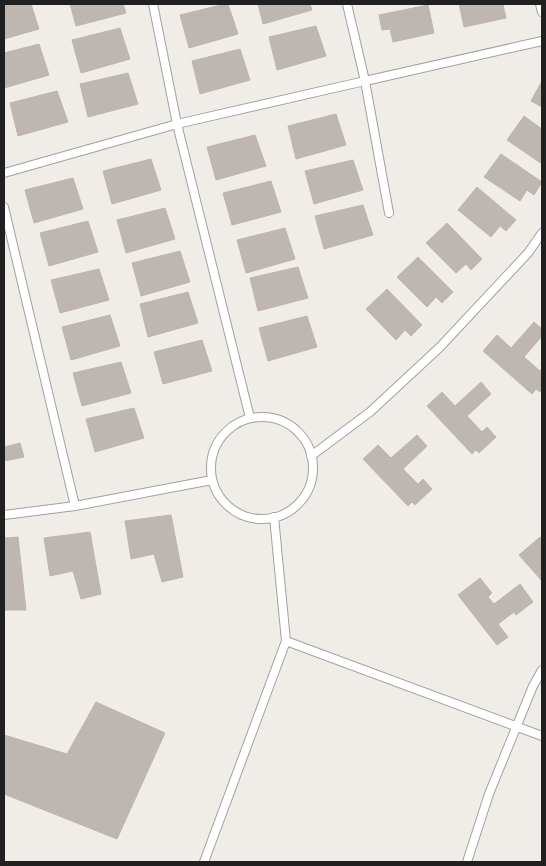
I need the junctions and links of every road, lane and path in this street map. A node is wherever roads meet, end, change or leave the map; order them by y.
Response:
1 (153, 4) edge
2 (347, 4) edge
3 (540, 4) edge
4 (542, 12) edge
5 (542, 41) edge
6 (365, 81) junction
7 (177, 124) junction
8 (4, 173) edge
9 (4, 207) edge
10 (389, 213) dead end
11 (542, 233) edge
12 (250, 418) junction
13 (311, 456) junction
14 (212, 480) junction
15 (75, 506) junction
16 (4, 515) edge
17 (274, 517) junction
18 (286, 641) junction
19 (542, 670) edge
20 (516, 727) junction
21 (542, 736) edge
22 (204, 862) edge
23 (467, 862) edge

1 - 7 lane
2 - 6 lane
3 - 4 lane
5 - 6 lane
6 - 7 lane
6 - 10 lane
7 - 8 lane
7 - 12 lane
9 - 15 lane
11 - 13 lane
12 - 13 lane
12 - 14 lane
13 - 17 lane
14 - 15 lane
14 - 17 lane
15 - 16 lane
17 - 18 lane
18 - 20 lane
18 - 22 lane
19 - 20 lane
20 - 21 lane
20 - 23 lane

